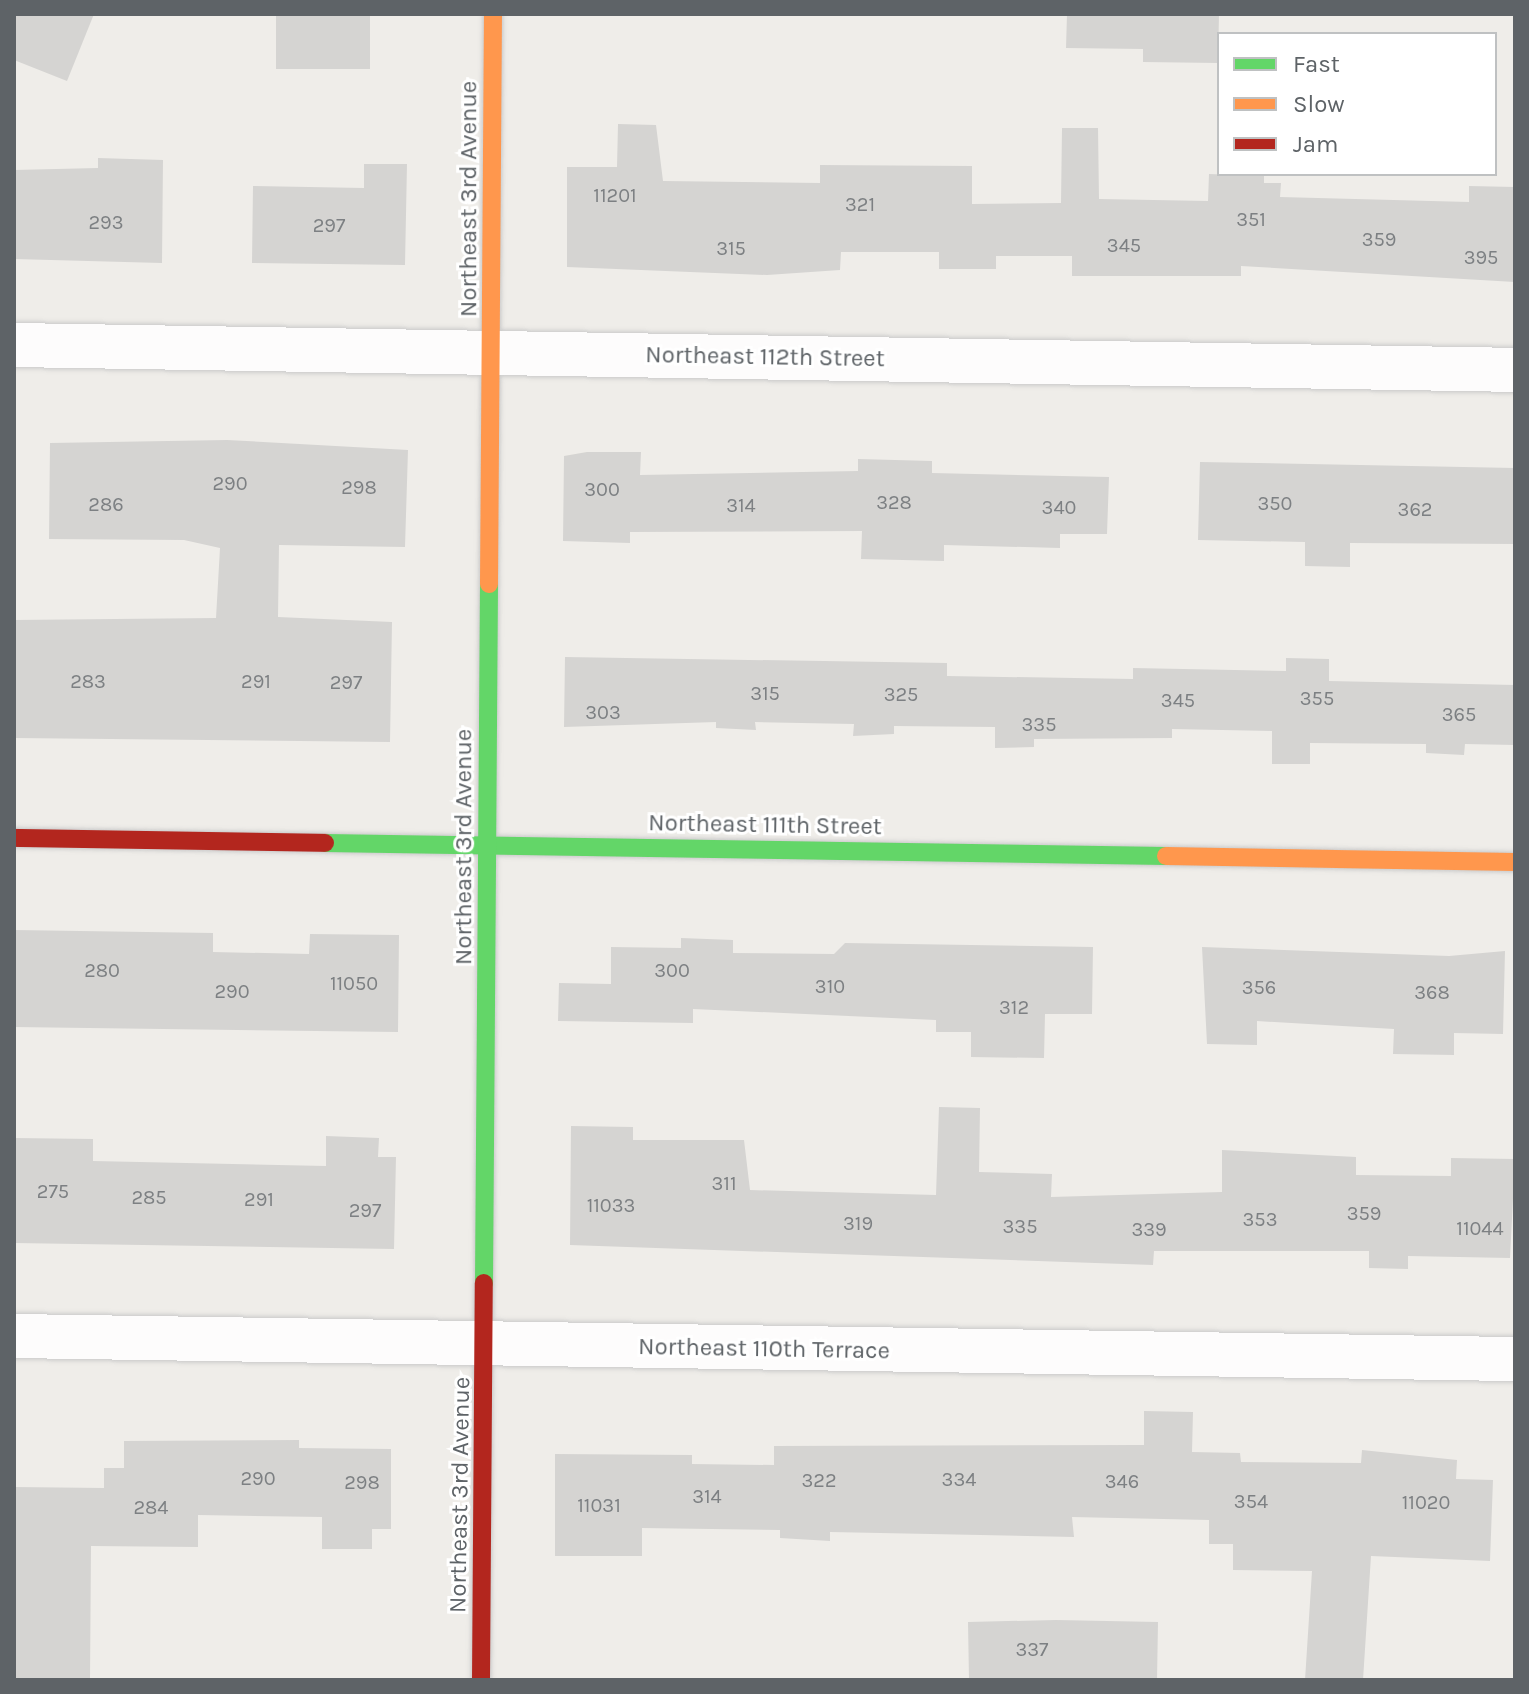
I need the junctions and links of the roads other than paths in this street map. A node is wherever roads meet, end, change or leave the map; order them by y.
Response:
1 (493, 14) edge
2 (14, 345) edge
3 (493, 352) junction
4 (1515, 370) edge
5 (14, 838) edge
6 (487, 845) junction
7 (1515, 862) edge
8 (14, 1336) edge
9 (486, 1345) junction
10 (1515, 1359) edge
11 (481, 1680) edge

1 - 3 street, Northeast 3rd Avenue
2 - 3 street, Northeast 112th Street
3 - 4 street, Northeast 112th Street
3 - 6 street, Northeast 3rd Avenue
5 - 6 street, Northeast 111th Street
6 - 7 street, Northeast 111th Street
6 - 9 street, Northeast 3rd Avenue
8 - 9 street, Northeast 110th Terrace
9 - 10 street, Northeast 110th Terrace
9 - 11 street, Northeast 3rd Avenue

